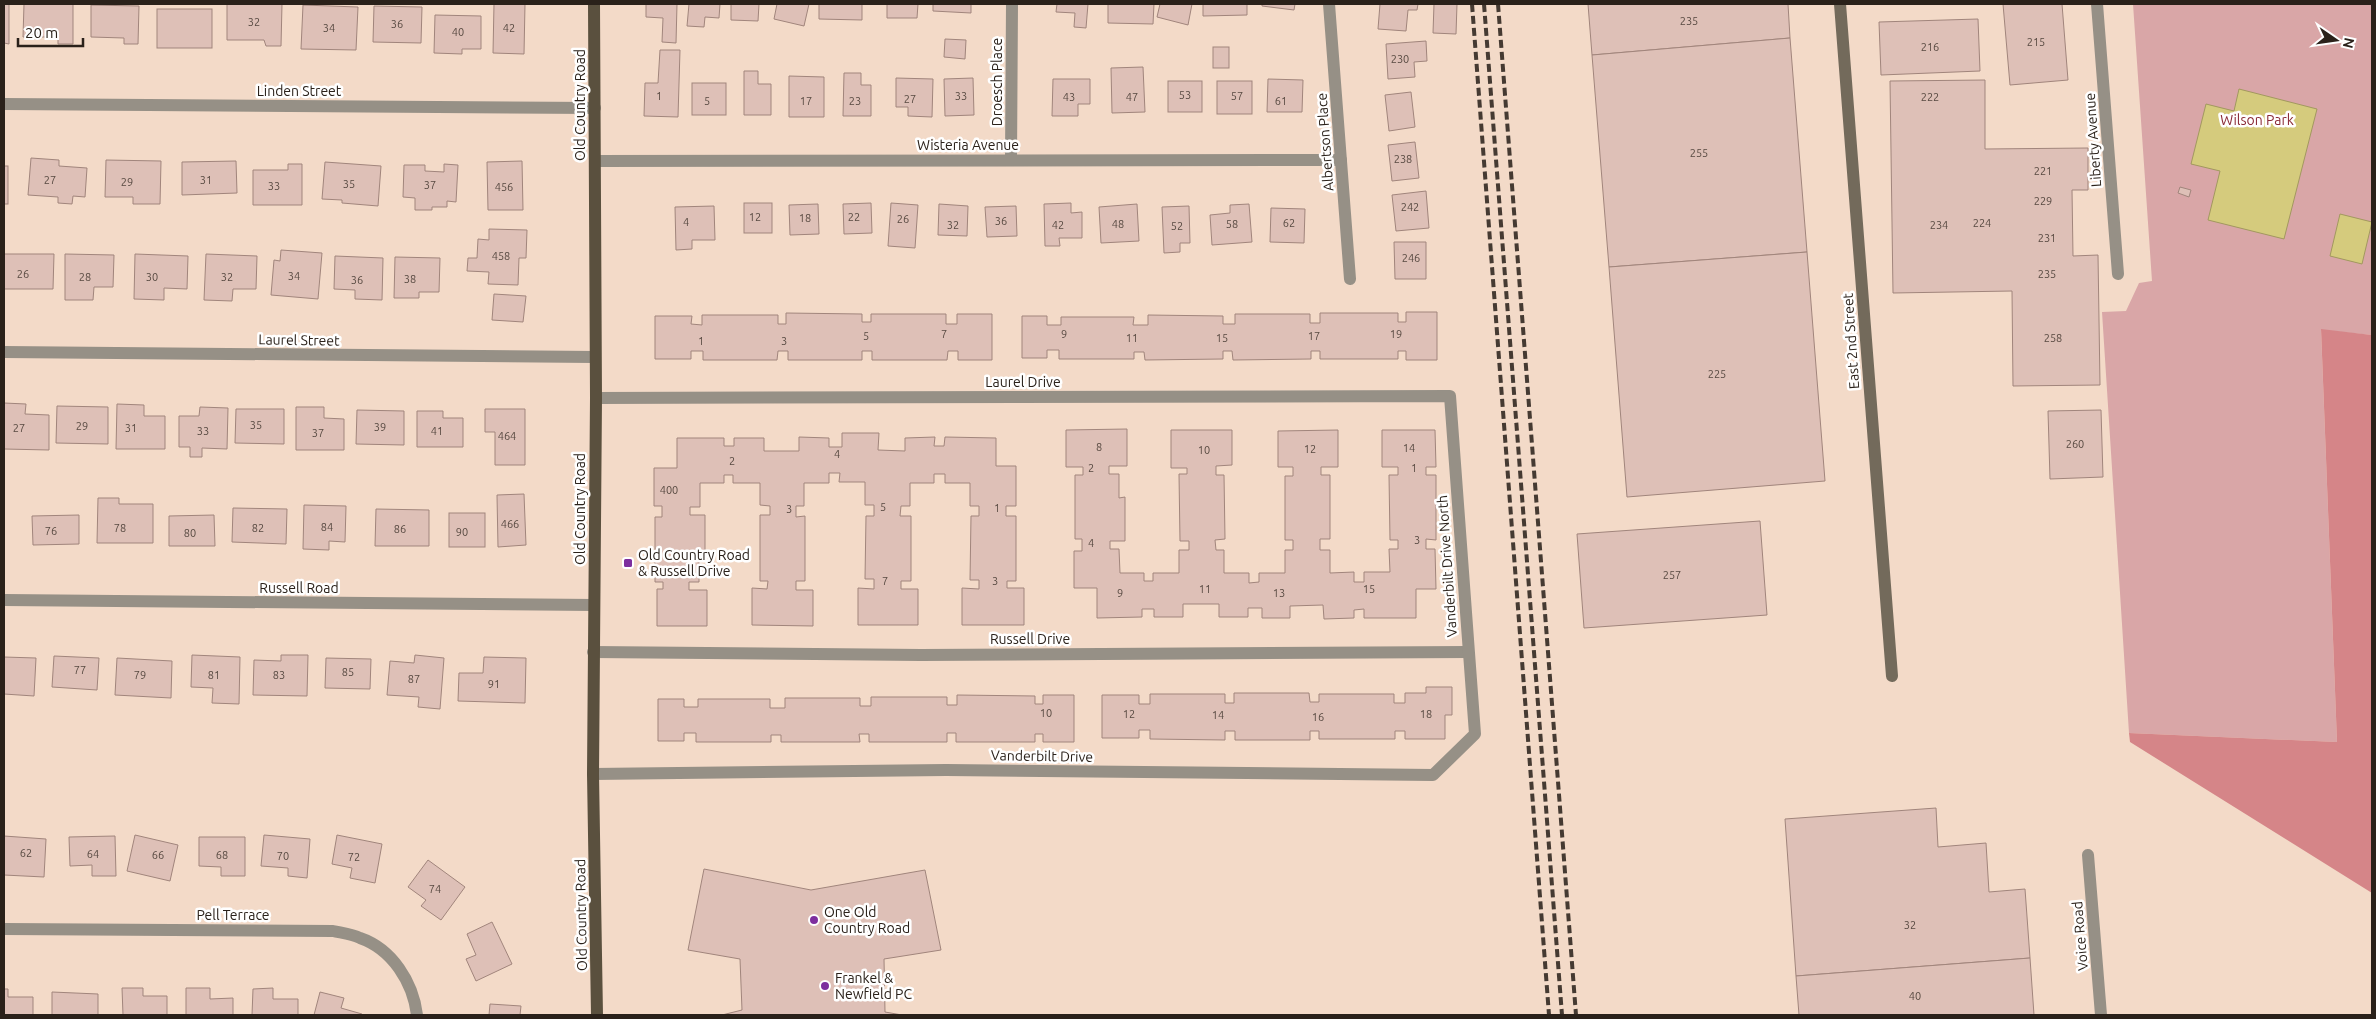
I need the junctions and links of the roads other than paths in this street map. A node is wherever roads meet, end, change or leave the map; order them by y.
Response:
1 (594, 4) edge
2 (1012, 4) edge
3 (1329, 4) edge
4 (1840, 4) edge
5 (2097, 4) edge
6 (4, 104) edge
7 (595, 108) junction
8 (1011, 160) junction
9 (1341, 160) junction
10 (595, 161) junction
11 (2118, 274) dead end
12 (1350, 279) dead end
13 (4, 352) edge
14 (594, 357) junction
15 (1450, 396) joint
16 (596, 398) junction
17 (4, 600) edge
18 (594, 605) junction
19 (593, 652) junction
20 (1468, 652) junction
21 (1892, 676) dead end
22 (1475, 734) joint
23 (593, 774) junction
24 (2088, 855) dead end
25 (4, 929) edge
26 (417, 1015) edge
27 (597, 1015) edge
28 (2101, 1015) edge

1 - 7 main road, Old Country Road
2 - 8 street, Droesch Place
3 - 9 street, Albertson Place
4 - 21 street, East 2nd Street
5 - 11 street, Liberty Avenue
6 - 7 street, Linden Street
7 - 10 main road, Old Country Road
8 - 9 street, Wisteria Avenue
8 - 10 street, Wisteria Avenue
9 - 12 street, Albertson Place
10 - 14 main road, Old Country Road
13 - 14 street, Laurel Street
14 - 16 main road, Old Country Road
15 - 16 street, Laurel Drive
15 - 20 street, Vanderbilt Drive North
16 - 18 main road, Old Country Road
17 - 18 street, Russell Road
18 - 19 main road, Old Country Road
19 - 20 street, Russell Drive
19 - 23 main road, Old Country Road
20 - 22 street, Vanderbilt Drive North
22 - 23 street, Vanderbilt Drive
23 - 27 main road, Old Country Road
24 - 28 street, Voice Road
25 - 26 street, Pell Terrace

